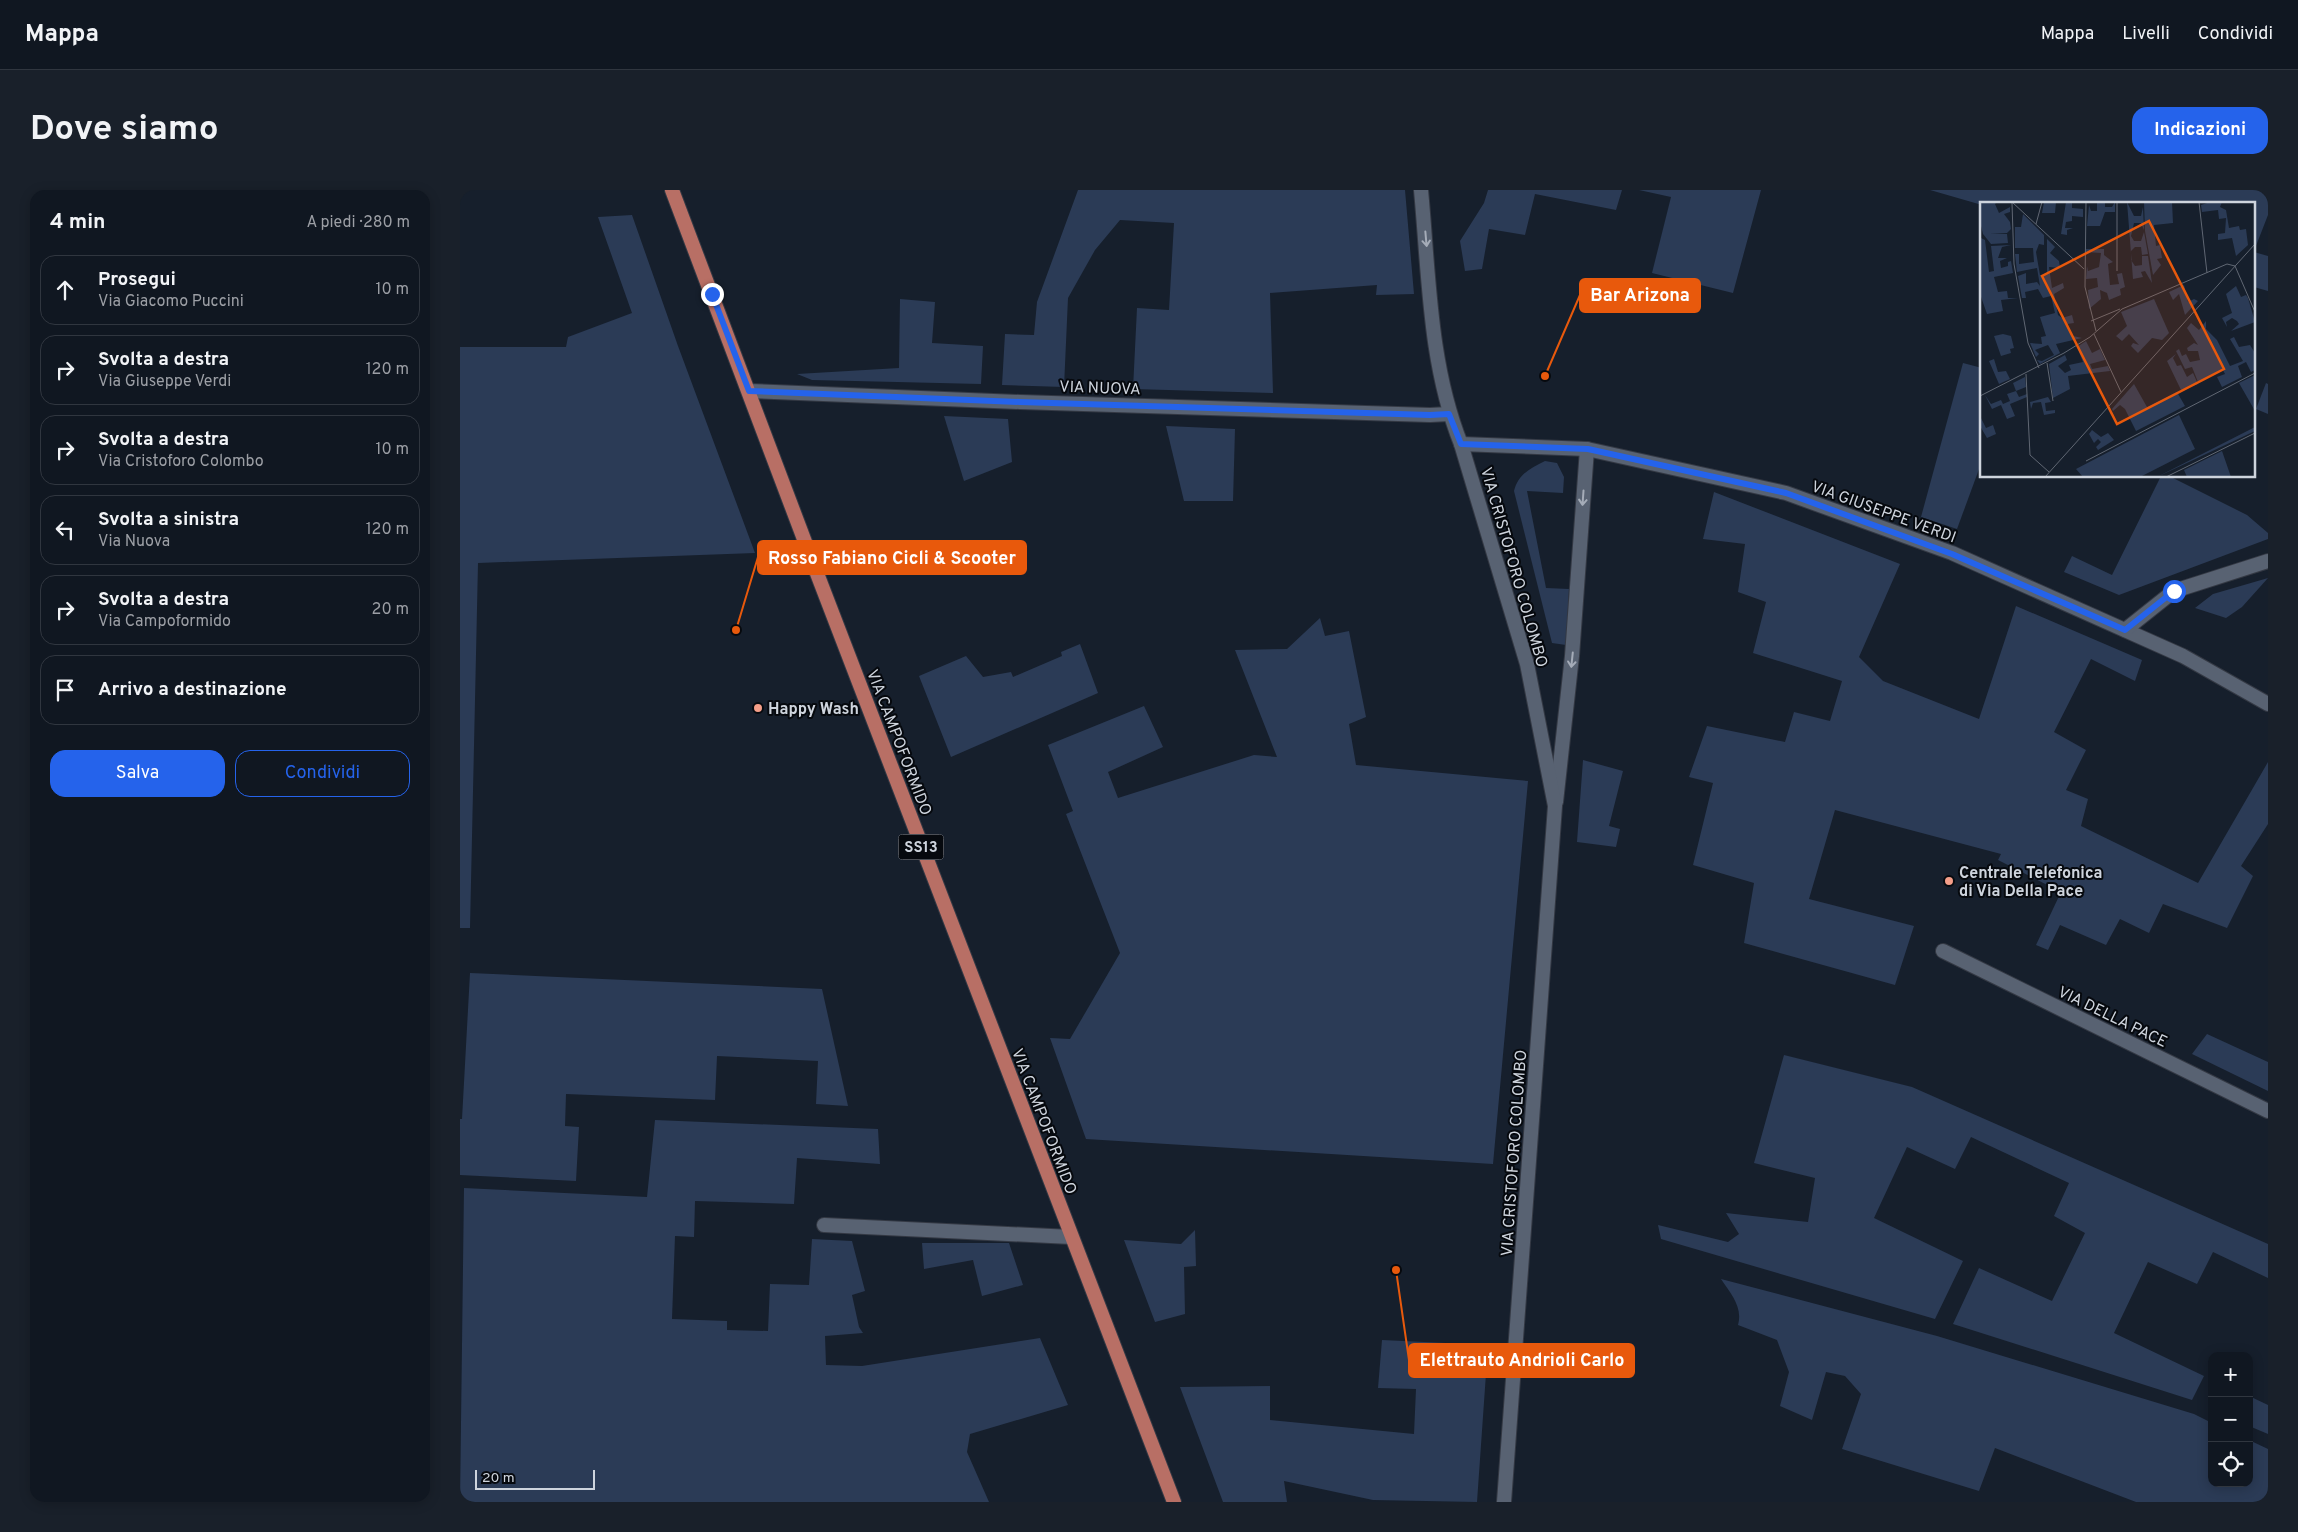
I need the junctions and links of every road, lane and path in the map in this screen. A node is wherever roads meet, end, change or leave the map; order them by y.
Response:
1 (672, 190) edge
2 (1421, 190) edge
3 (749, 391) junction
4 (1449, 414) junction
5 (1461, 444) junction
6 (1588, 449) junction
7 (2268, 561) edge
8 (2125, 630) junction
9 (2268, 704) edge
10 (1555, 806) junction
11 (1943, 951) dead end
12 (2268, 1111) edge
13 (824, 1225) dead end
14 (1071, 1237) junction
15 (1174, 1502) edge
16 (1504, 1502) edge

1 - 3 main road, VIA CAMPOFORMIDO / SS13
2 -> 4 street, VIA CRISTOFORO COLOMBO
3 - 4 street, VIA NUOVA
3 - 14 main road, VIA CAMPOFORMIDO / SS13
4 - 5 street, VIA CRISTOFORO COLOMBO
5 - 6 street, VIA GIUSEPPE VERDI
5 - 10 street, VIA CRISTOFORO COLOMBO
6 - 8 street, VIA GIUSEPPE VERDI
6 -> 10 street, VIA CRISTOFORO COLOMBO
7 - 8 street
8 - 9 street, VIA GIUSEPPE VERDI
10 - 16 street, VIA CRISTOFORO COLOMBO
11 - 12 street, VIA DELLA PACE
13 - 14 street
14 - 15 main road, VIA CAMPOFORMIDO / SS13

